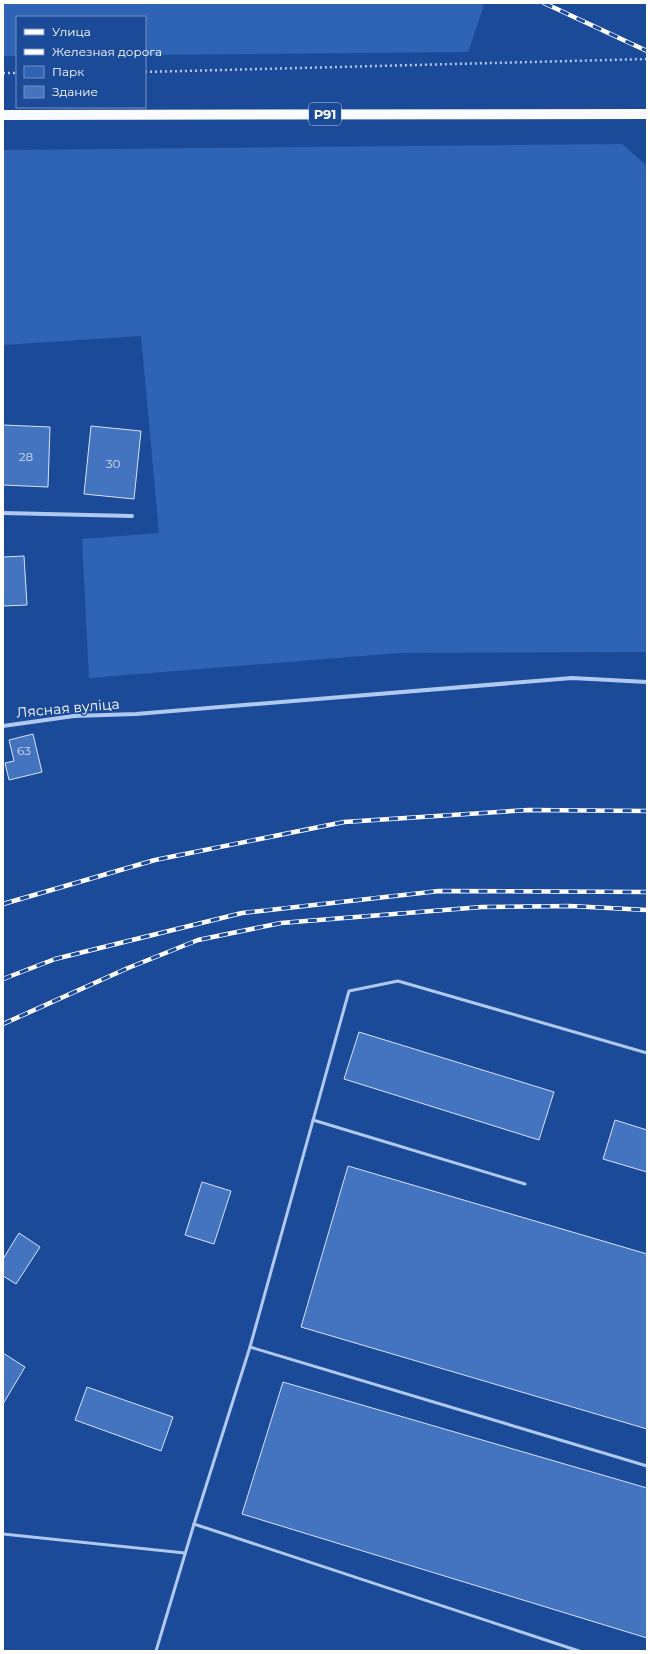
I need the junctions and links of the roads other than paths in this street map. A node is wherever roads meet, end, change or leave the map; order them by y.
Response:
1 (647, 114) edge
2 (3, 115) edge
3 (3, 513) edge
4 (132, 516) dead end
5 (647, 682) edge
6 (3, 726) edge
7 (647, 1053) edge
8 (313, 1120) junction
9 (525, 1184) dead end
10 (250, 1347) junction
11 (647, 1466) edge
12 (194, 1524) junction
13 (3, 1534) edge
14 (185, 1553) junction
15 (156, 1651) edge
16 (579, 1651) edge

1 - 2 main road, Р91
3 - 4 street
5 - 6 street, Лясная вуліца
7 - 8 lane
8 - 9 lane
8 - 10 lane
10 - 11 lane
10 - 12 lane
12 - 14 lane
12 - 16 lane
13 - 14 lane
14 - 15 lane

